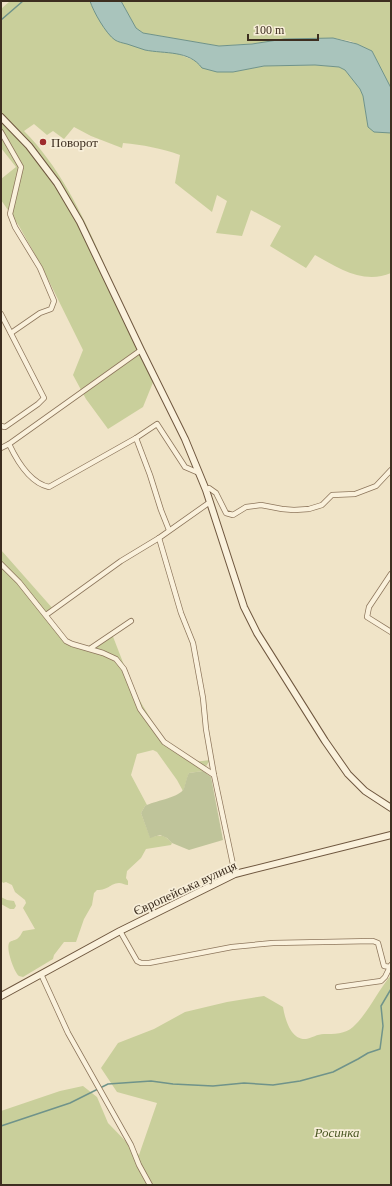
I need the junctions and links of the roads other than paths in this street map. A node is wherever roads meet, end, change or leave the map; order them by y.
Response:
1 (1, 117) edge
2 (1, 132) edge
3 (1, 314) edge
4 (11, 333) junction
5 (141, 350) junction
6 (1, 426) edge
7 (136, 438) junction
8 (9, 444) junction
9 (1, 448) edge
10 (391, 470) edge
11 (199, 473) junction
12 (206, 490) junction
13 (210, 502) junction
14 (169, 530) junction
15 (159, 538) junction
16 (1, 564) edge
17 (391, 574) edge
18 (46, 615) junction
19 (132, 621) dead end
20 (391, 632) edge
21 (91, 648) junction
22 (214, 775) junction
23 (391, 808) edge
24 (391, 835) edge
25 (235, 874) junction
26 (120, 931) junction
27 (390, 966) edge
28 (41, 974) junction
29 (338, 987) dead end
30 (1, 996) edge
31 (150, 1185) edge

1 - 5 main road
2 - 4 street
3 - 4 street
4 - 6 street
5 - 8 street
5 - 11 main road
7 - 8 street
7 - 11 street
7 - 14 street
8 - 9 street
10 - 12 street
11 - 12 main road
12 - 13 main road
13 - 14 street
13 - 23 main road
14 - 15 street
15 - 18 street
15 - 22 street
16 - 18 street
17 - 20 street
18 - 21 street
19 - 21 street
21 - 22 street
22 - 25 street
24 - 25 main road, Європейська вулиця
25 - 26 main road, Європейська вулиця
26 - 27 street
26 - 28 main road, Європейська вулиця
27 - 29 street
28 - 30 main road, Європейська вулиця
28 - 31 street

